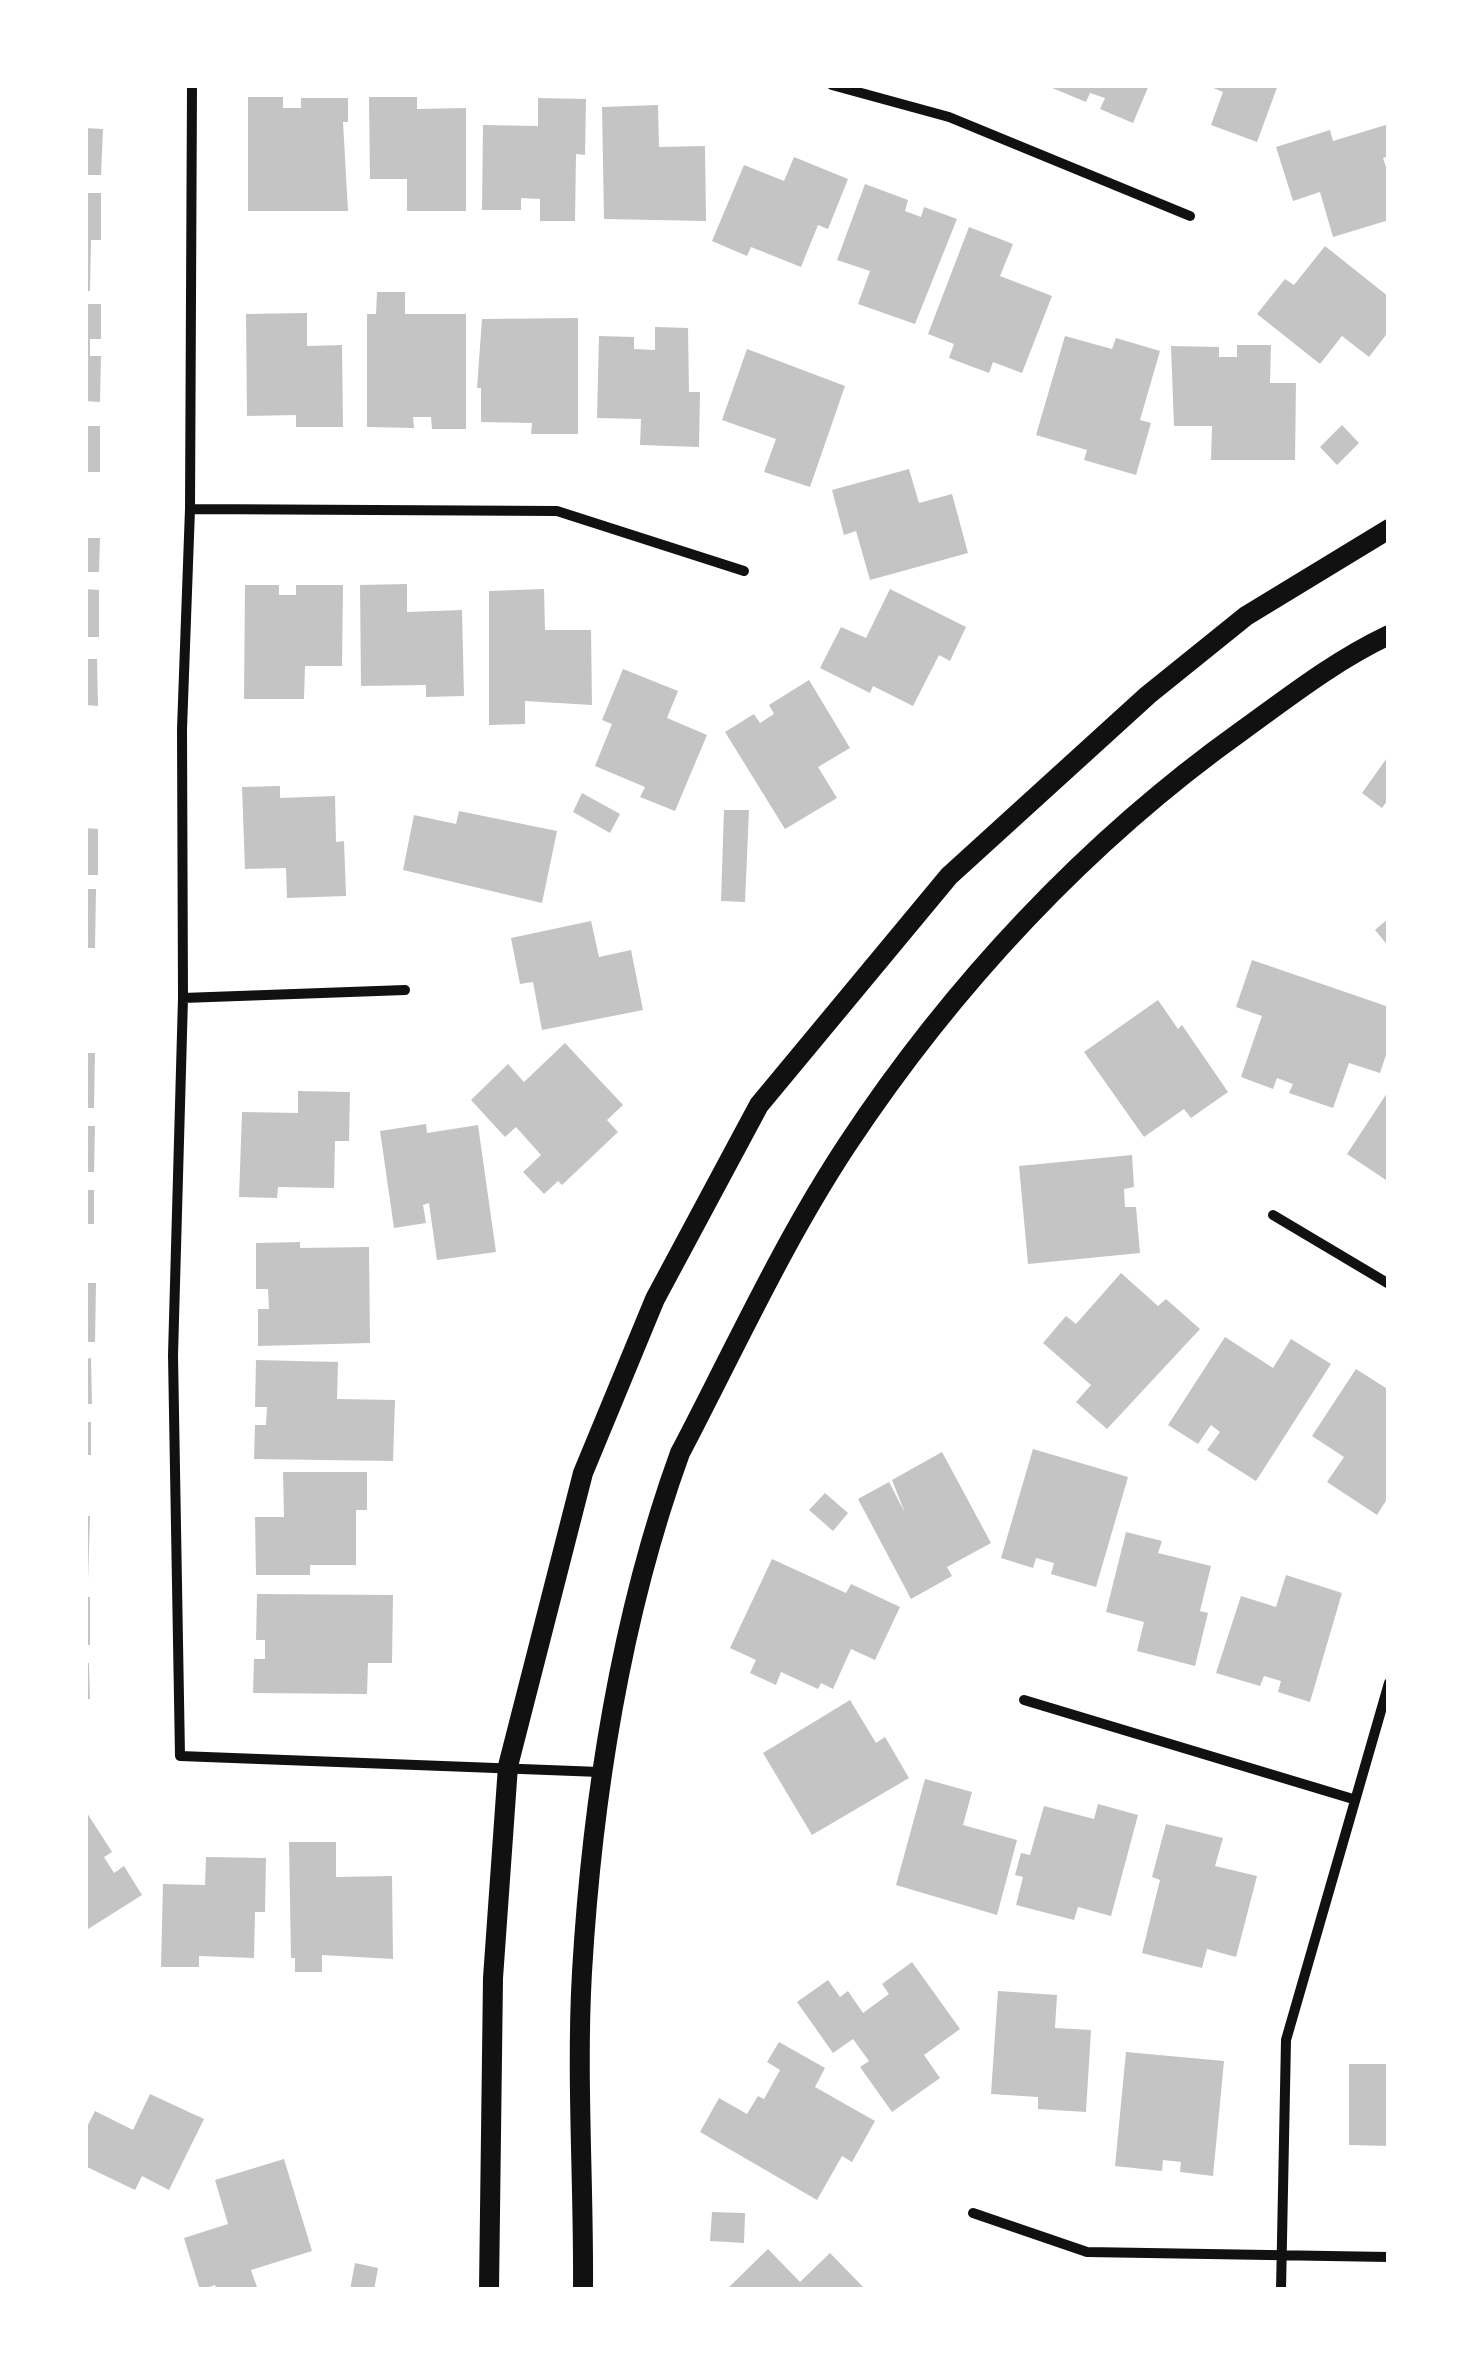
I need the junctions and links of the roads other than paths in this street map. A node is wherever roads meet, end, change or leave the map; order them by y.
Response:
1 (192, 85) edge
2 (832, 85) edge
3 (1190, 216) dead end
4 (190, 509) junction
5 (1389, 529) edge
6 (744, 571) dead end
7 (1389, 635) edge
8 (406, 990) dead end
9 (183, 998) junction
10 (1273, 1215) dead end
11 (1389, 1284) edge
12 (1388, 1687) edge
13 (1024, 1700) dead end
14 (508, 1766) junction
15 (600, 1772) junction
16 (1353, 1799) junction
17 (973, 2213) dead end
18 (1282, 2255) junction
19 (1389, 2257) edge
20 (489, 2290) edge
21 (583, 2290) edge
22 (1281, 2290) edge

1 - 4 street
2 - 3 street
4 - 6 street
4 - 9 street
5 - 14 main road
7 - 15 main road
8 - 9 street
9 - 14 street
10 - 11 street
12 - 16 street
13 - 16 street
14 - 15 street
14 - 20 main road
15 - 21 main road
16 - 18 street
17 - 18 street
18 - 19 street
18 - 22 street

